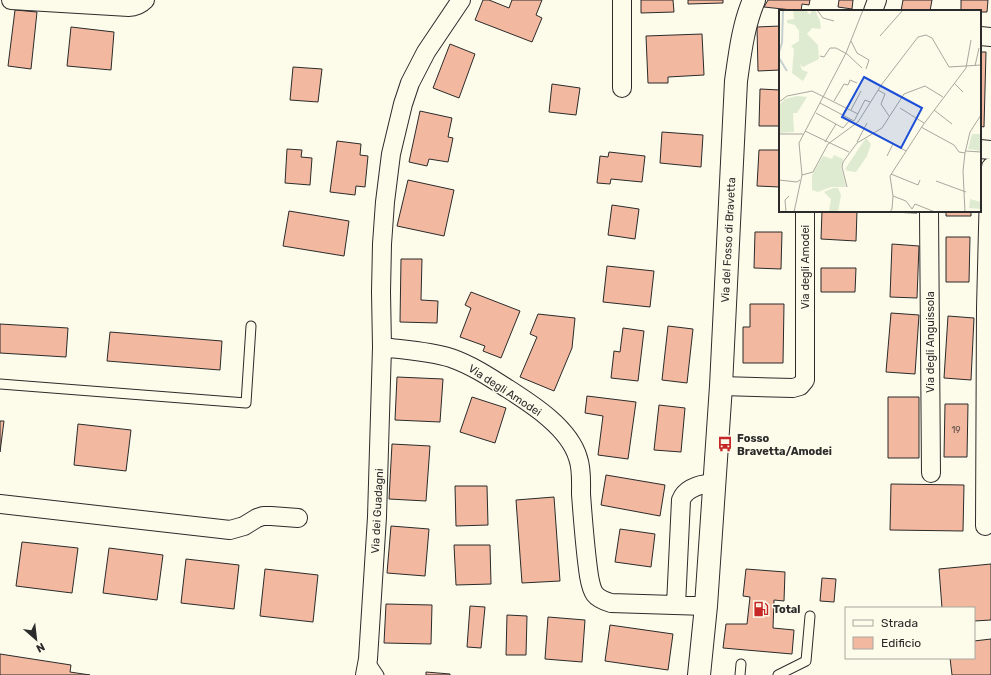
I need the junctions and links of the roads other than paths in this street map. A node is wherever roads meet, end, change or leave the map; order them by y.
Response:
1 (11, 0) edge
2 (145, 0) edge
3 (461, 0) edge
4 (622, 0) edge
5 (754, 0) edge
6 (877, 0) edge
7 (873, 10) edge
8 (981, 36) edge
9 (991, 37) edge
10 (622, 88) dead end
11 (981, 149) edge
12 (991, 150) edge
13 (991, 167) edge
14 (805, 212) edge
15 (929, 212) edge
16 (252, 326) dead end
17 (382, 347) junction
18 (0, 384) edge
19 (721, 386) junction
20 (931, 473) dead end
21 (714, 483) junction
22 (0, 504) edge
23 (298, 518) dead end
24 (985, 526) dead end
25 (676, 605) junction
26 (706, 606) junction
27 (810, 616) dead end
28 (741, 664) dead end
29 (366, 667) edge
30 (379, 675) edge
31 (699, 675) edge
32 (740, 675) edge
33 (778, 675) edge

1 - 2 street
3 - 17 street
4 - 10 street
5 - 19 main road, Via del Fosso di Bravetta
6 - 7 street
8 - 9 street
11 - 12 street
13 - 24 street
14 - 19 street, Via degli Amodei
15 - 20 street, Via degli Anguissola
16 - 18 lane
17 - 25 street, Via degli Amodei
17 - 29 street, Via dei Guadagni
19 - 21 main road, Via del Fosso di Bravetta
21 - 25 street
21 - 26 main road, Via del Fosso di Bravetta
22 - 23 street
25 - 26 street, Via degli Amodei
26 - 31 main road, Via del Fosso di Bravetta
27 - 33 lane
28 - 32 lane
29 - 30 lane

